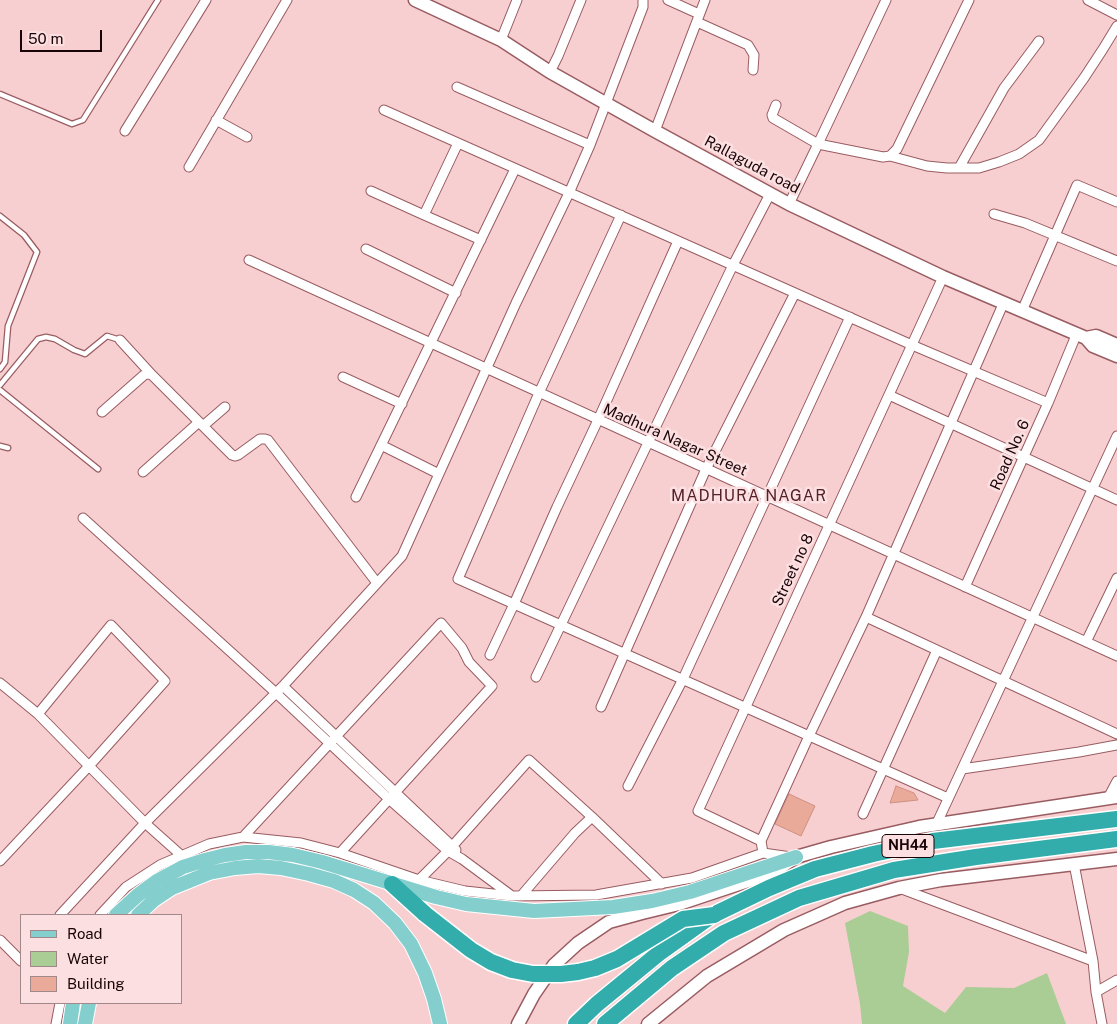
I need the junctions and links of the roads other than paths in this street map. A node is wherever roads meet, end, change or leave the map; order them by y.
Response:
1 (158, 0) edge
2 (206, 0) edge
3 (287, 0) edge
4 (415, 0) edge
5 (517, 0) edge
6 (581, 0) edge
7 (643, 0) edge
8 (668, 0) edge
9 (705, 0) edge
10 (886, 0) edge
11 (969, 0) edge
12 (1088, 0) edge
13 (1117, 15) edge
14 (698, 18) junction
15 (1117, 26) edge
16 (501, 40) junction
17 (1039, 41) dead end
18 (753, 70) dead end
19 (550, 72) junction
20 (457, 87) dead end
21 (0, 94) edge
22 (607, 104) junction
23 (776, 105) dead end
24 (384, 110) dead end
25 (216, 120) junction
26 (125, 131) dead end
27 (655, 131) junction
28 (247, 137) dead end
29 (458, 143) junction
30 (818, 144) junction
31 (590, 145) junction
32 (890, 156) junction
33 (189, 167) dead end
34 (958, 168) junction
35 (515, 169) junction
36 (372, 191) dead end
37 (569, 193) junction
38 (770, 194) junction
39 (1117, 202) edge
40 (789, 204) junction
41 (994, 214) dead end
42 (424, 215) junction
43 (620, 215) junction
44 (0, 216) edge
45 (1055, 235) junction
46 (481, 240) junction
47 (678, 241) junction
48 (366, 249) dead end
49 (249, 260) dead end
50 (1117, 261) edge
51 (733, 265) junction
52 (944, 277) junction
53 (456, 293) junction
54 (795, 293) junction
55 (1004, 302) junction
56 (1022, 311) junction
57 (850, 318) junction
58 (1088, 338) junction
59 (120, 340) joint
60 (431, 344) junction
61 (912, 345) junction
62 (1117, 345) edge
63 (1117, 356) edge
64 (0, 369) edge
65 (486, 369) junction
66 (973, 371) junction
67 (152, 375) junction
68 (342, 377) dead end
69 (0, 385) edge
70 (0, 390) edge
71 (539, 393) junction
72 (889, 395) junction
73 (1048, 403) junction
74 (402, 404) junction
75 (225, 406) dead end
76 (102, 412) dead end
77 (598, 420) junction
78 (201, 424) junction
79 (951, 424) junction
80 (1117, 436) edge
81 (648, 443) junction
82 (381, 445) junction
83 (0, 446) edge
84 (8, 448) dead end
85 (1024, 457) junction
86 (98, 469) dead end
87 (706, 469) junction
88 (143, 472) dead end
89 (439, 474) junction
90 (1092, 488) junction
91 (356, 497) dead end
92 (767, 497) junction
93 (1117, 500) edge
94 (83, 518) dead end
95 (829, 525) junction
96 (894, 554) junction
97 (1117, 578) edge
98 (377, 583) junction
99 (966, 587) junction
100 (514, 604) junction
101 (866, 617) junction
102 (1032, 618) junction
103 (561, 625) junction
104 (1086, 642) junction
105 (937, 650) junction
106 (624, 653) junction
107 (490, 655) dead end
108 (1117, 656) edge
109 (536, 677) dead end
110 (683, 679) junction
111 (1003, 680) junction
112 (0, 682) edge
113 (283, 686) junction
114 (276, 692) junction
115 (600, 707) dead end
116 (745, 707) junction
117 (38, 714) junction
118 (1117, 734) edge
119 (336, 736) junction
120 (809, 736) junction
121 (330, 744) junction
122 (1117, 745) edge
123 (88, 766) junction
124 (884, 769) junction
125 (962, 769) junction
126 (1117, 781) edge
127 (628, 786) dead end
128 (396, 792) junction
129 (948, 798) junction
130 (1113, 798) edge
131 (389, 799) junction
132 (863, 814) dead end
133 (592, 817) junction
134 (1117, 818) edge
135 (145, 823) junction
136 (936, 825) junction
137 (243, 838) junction
138 (1117, 839) edge
139 (761, 841) junction
140 (450, 849) junction
141 (340, 853) junction
142 (763, 853) junction
143 (182, 856) junction
144 (796, 857) junction
145 (1117, 859) edge
146 (0, 861) edge
147 (1074, 864) junction
148 (420, 880) junction
149 (392, 884) junction
150 (662, 884) junction
151 (899, 888) junction
152 (516, 896) junction
153 (61, 914) edge
154 (101, 914) edge
155 (117, 914) edge
156 (139, 914) edge
157 (714, 915) junction
158 (0, 940) edge
159 (20, 958) edge
160 (1093, 961) junction
161 (1117, 980) edge
162 (1096, 992) junction
163 (60, 1004) edge
164 (73, 1004) edge
165 (89, 1004) edge
166 (56, 1024) edge
167 (70, 1024) edge
168 (85, 1024) edge
169 (440, 1024) edge
170 (518, 1024) edge
171 (576, 1024) edge
172 (605, 1024) edge
173 (648, 1024) edge
174 (1102, 1024) edge

1 - 21 lane
2 - 26 street
3 - 25 street
4 - 16 main road, Rallaguda road
5 - 16 street
6 - 19 street
7 - 22 street
8 - 14 street
9 - 14 street
10 - 30 street
11 - 32 street
12 - 13 street
14 - 18 street
14 - 27 street
15 - 34 street
16 - 19 main road, Rallaguda road
17 - 34 street
19 - 22 main road, Rallaguda road
20 - 31 street
22 - 27 main road, Rallaguda road
22 - 31 street
23 - 30 street
24 - 29 street
25 - 28 street
25 - 33 street
27 - 38 main road, Rallaguda road
29 - 35 street
29 - 42 street
30 - 32 street
30 - 40 street
31 - 37 street
32 - 34 street
35 - 37 street
35 - 46 street
36 - 42 street
37 - 43 street
37 - 65 street
38 - 40 main road, Rallaguda road
38 - 51 street
39 - 45 street
40 - 52 main road, Rallaguda road
41 - 45 street
42 - 46 street
43 - 47 street
43 - 71 street
44 - 64 lane
45 - 50 street
45 - 56 street
46 - 53 street
47 - 51 street
47 - 77 street
48 - 53 street
49 - 60 street, Madhura Nagar Street
51 - 54 street
51 - 81 street
52 - 55 main road, Rallaguda road
52 - 61 street, Street no 8
53 - 60 street
54 - 57 street
54 - 87 street
55 - 56 main road, Rallaguda road
55 - 66 street
56 - 58 main road, Rallaguda road
57 - 61 street
57 - 92 street
58 - 62 main road, Rallaguda road
58 - 63 main road, Rallaguda road
58 - 73 street, Road No. 6
59 - 67 street
59 - 69 lane
60 - 65 street, Madhura Nagar Street
60 - 74 street
61 - 66 street
61 - 72 street, Street no 8
65 - 71 street, Madhura Nagar Street
65 - 89 street
66 - 73 street
66 - 79 street
67 - 76 street
67 - 78 street
68 - 74 street
70 - 86 lane
71 - 77 street, Madhura Nagar Street
71 - 100 street
72 - 79 street
72 - 95 street, Street no 8
73 - 85 street, Road No. 6
74 - 82 street
75 - 78 street
77 - 81 street, Madhura Nagar Street
77 - 100 street
78 - 88 street
78 - 98 street
79 - 85 street
79 - 96 street
80 - 90 street
81 - 87 street, Madhura Nagar Street
81 - 103 street
82 - 89 street
82 - 91 street
83 - 84 lane
85 - 90 street
85 - 99 street, Road No. 6
87 - 92 street, Madhura Nagar Street
87 - 106 street
89 - 98 street
90 - 93 street
90 - 102 street
92 - 95 street, Madhura Nagar Street
92 - 110 street
94 - 114 street
95 - 96 street, Madhura Nagar Street
95 - 116 street, Street no 8
96 - 99 street, Madhura Nagar Street
96 - 101 street
97 - 104 street
98 - 113 street
99 - 102 street, Madhura Nagar Street
100 - 103 street
100 - 107 street
101 - 105 street
101 - 120 street
102 - 104 street, Madhura Nagar Street
102 - 111 street
103 - 106 street
103 - 109 street
104 - 108 street, Madhura Nagar Street
105 - 111 street
105 - 124 street
106 - 110 street
106 - 115 street
110 - 116 street
110 - 127 street
111 - 118 street
111 - 125 street
112 - 117 street
113 - 114 street
113 - 119 street
114 - 121 street
114 - 135 street
116 - 120 street
116 - 139 street, Street no 8
117 - 123 street
117 - 123 street
119 - 121 street
119 - 128 street
119 - 128 street
120 - 124 street
120 - 139 street
121 - 131 street
121 - 137 street
122 - 125 street
123 - 135 street
123 - 146 street
124 - 129 street
124 - 132 street
125 - 129 street
126 - 130 street
128 - 131 street
128 - 140 street
129 - 136 street
130 - 136 main road
131 - 140 street
131 - 141 street
133 - 140 street
133 - 150 street
133 - 152 street
134 - 157 highway, NH44
135 - 143 street
135 - 153 street
136 - 144 main road
137 - 141 street
137 - 143 street
138 - 172 highway, NH44
139 - 142 street
140 - 148 street
140 - 152 street
141 - 148 street
142 - 144 street
142 - 150 street
143 - 154 street
144 - 149 main road
144 - 170 main road
145 - 147 main road
147 - 151 main road
147 - 160 street
148 - 152 street
149 - 155 main road
149 - 157 highway, bridge
150 - 152 street
151 - 160 street
151 - 173 main road
156 - 169 main road
157 - 171 highway, NH44
158 - 159 street
160 - 162 street
161 - 162 street
162 - 174 street
163 - 166 street
164 - 167 main road
165 - 168 main road

